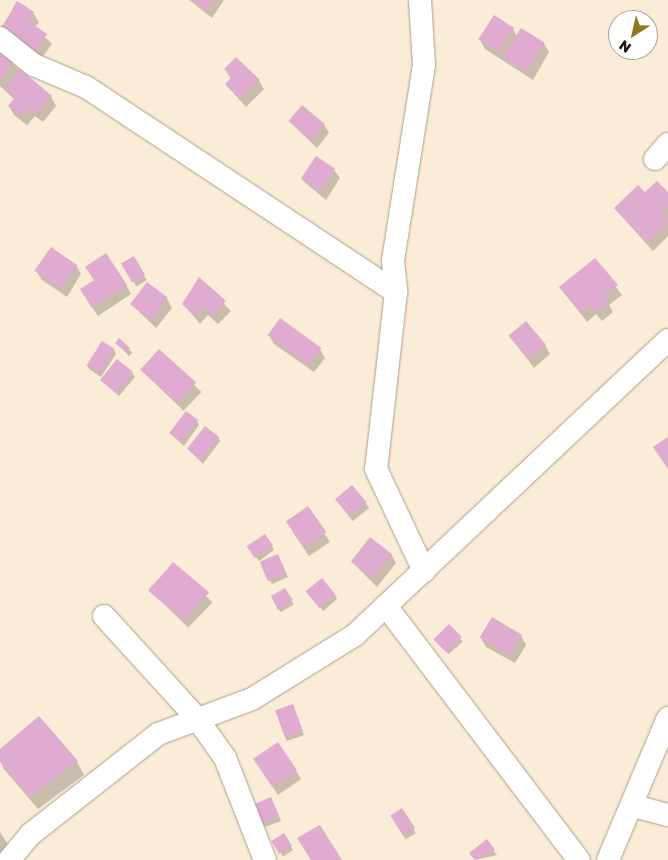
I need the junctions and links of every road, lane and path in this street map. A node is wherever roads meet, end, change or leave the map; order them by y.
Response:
1 (420, 0) edge
2 (0, 38) edge
3 (396, 292) junction
4 (668, 340) edge
5 (424, 571) junction
6 (386, 606) junction
7 (104, 616) dead end
8 (196, 716) junction
9 (668, 718) edge
10 (634, 806) junction
11 (668, 815) edge
12 (9, 860) edge
13 (265, 860) edge
14 (579, 860) edge
15 (608, 860) edge

1 - 3 street
2 - 3 street
3 - 5 street
4 - 5 street
5 - 6 street
6 - 8 street
6 - 14 street
7 - 8 street
8 - 12 street
8 - 13 street
9 - 10 street
10 - 11 street
10 - 15 street

